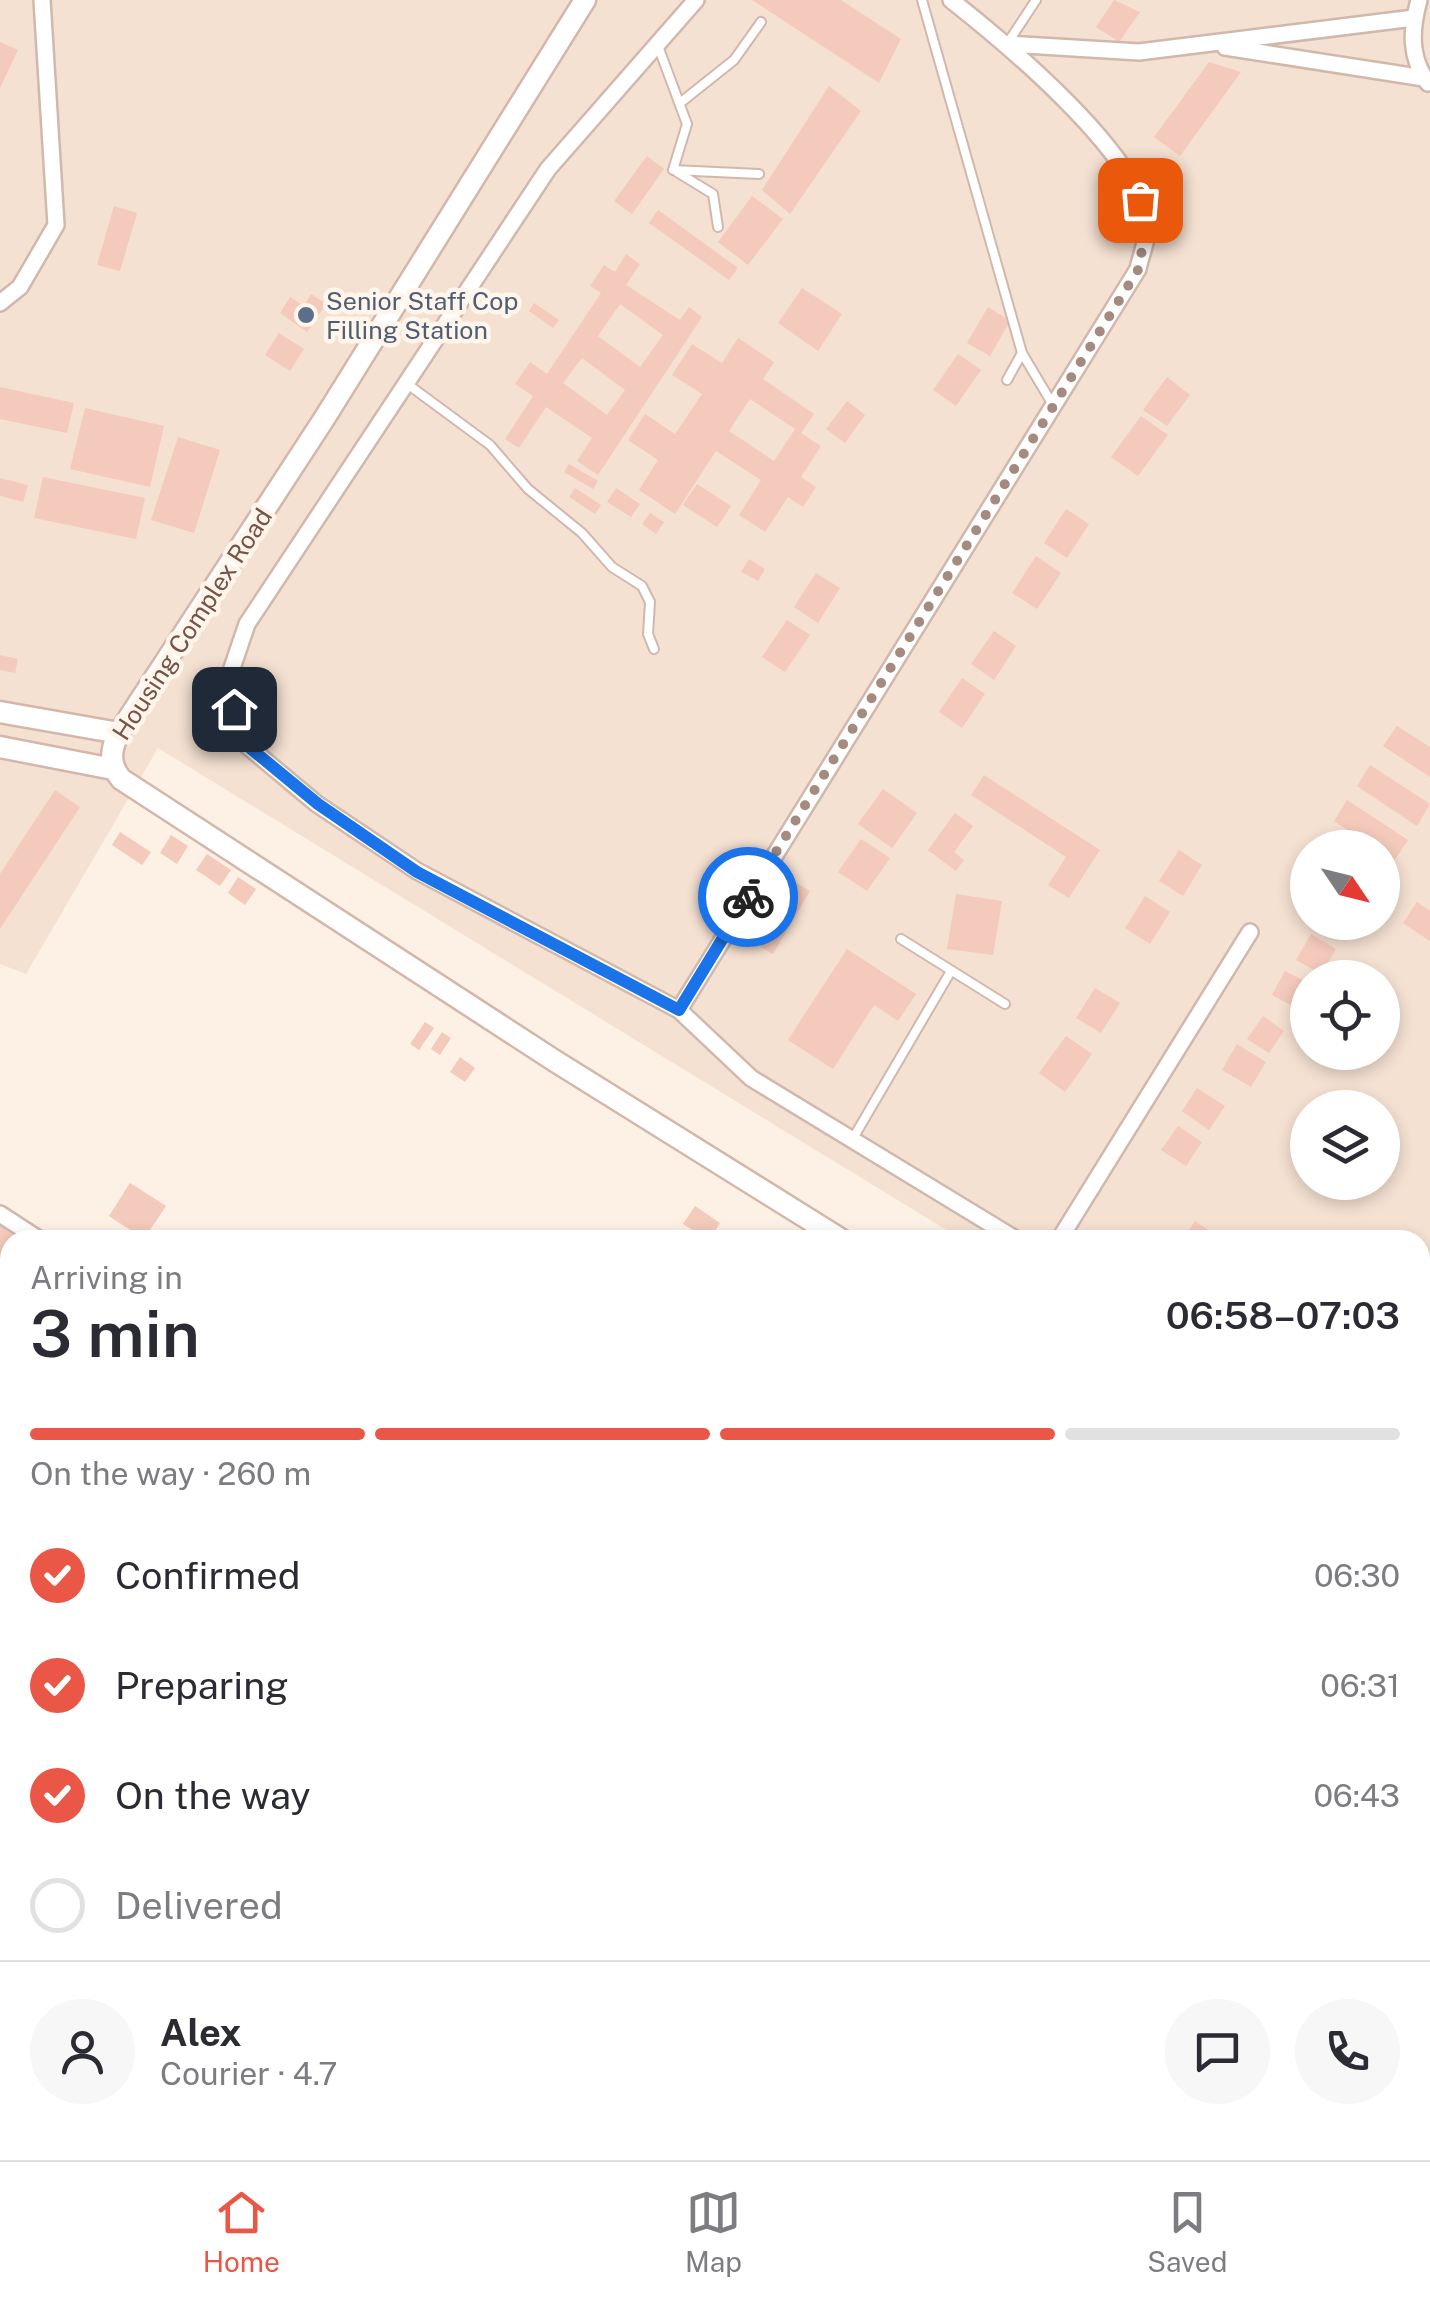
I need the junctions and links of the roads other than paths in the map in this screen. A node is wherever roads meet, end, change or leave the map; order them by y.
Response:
1 (42, 0) edge
2 (585, 0) edge
3 (696, 0) edge
4 (922, 0) edge
5 (951, 0) edge
6 (1036, 0) edge
7 (1419, 0) edge
8 (1414, 18) junction
9 (761, 22) dead end
10 (1007, 44) junction
11 (1206, 44) junction
12 (658, 46) junction
13 (1427, 82) edge
14 (680, 103) junction
15 (673, 170) junction
16 (759, 174) dead end
17 (718, 227) dead end
18 (0, 303) edge
19 (1022, 353) junction
20 (1008, 380) dead end
21 (406, 383) junction
22 (1053, 404) junction
23 (654, 648) dead end
24 (0, 712) edge
25 (118, 733) junction
26 (0, 747) edge
27 (113, 769) junction
28 (1250, 932) dead end
29 (900, 939) dead end
30 (951, 970) junction
31 (1005, 1004) dead end
32 (679, 1010) junction
33 (852, 1140) junction
34 (0, 1214) edge
35 (25, 1230) edge
36 (826, 1230) edge
37 (1000, 1230) edge
38 (1065, 1230) edge

1 - 18 street
2 - 25 street, Housing Complex Road
3 - 12 street
4 - 19 lane
5 - 10 street
6 - 10 lane
7 - 8 street
8 - 11 street
8 - 13 street
9 - 14 lane
10 - 11 street
10 - 22 street
11 - 13 street
12 - 14 lane
12 - 21 street
14 - 15 lane
15 - 16 lane
15 - 17 lane
19 - 20 lane
19 - 22 lane
21 - 23 lane
21 - 32 street
22 - 32 street
24 - 25 street
25 - 27 street, Housing Complex Road
26 - 27 street
27 - 36 street, Housing Complex Road
28 - 38 street
29 - 30 lane
30 - 31 lane
30 - 33 lane
32 - 33 street
33 - 37 street
34 - 35 street

